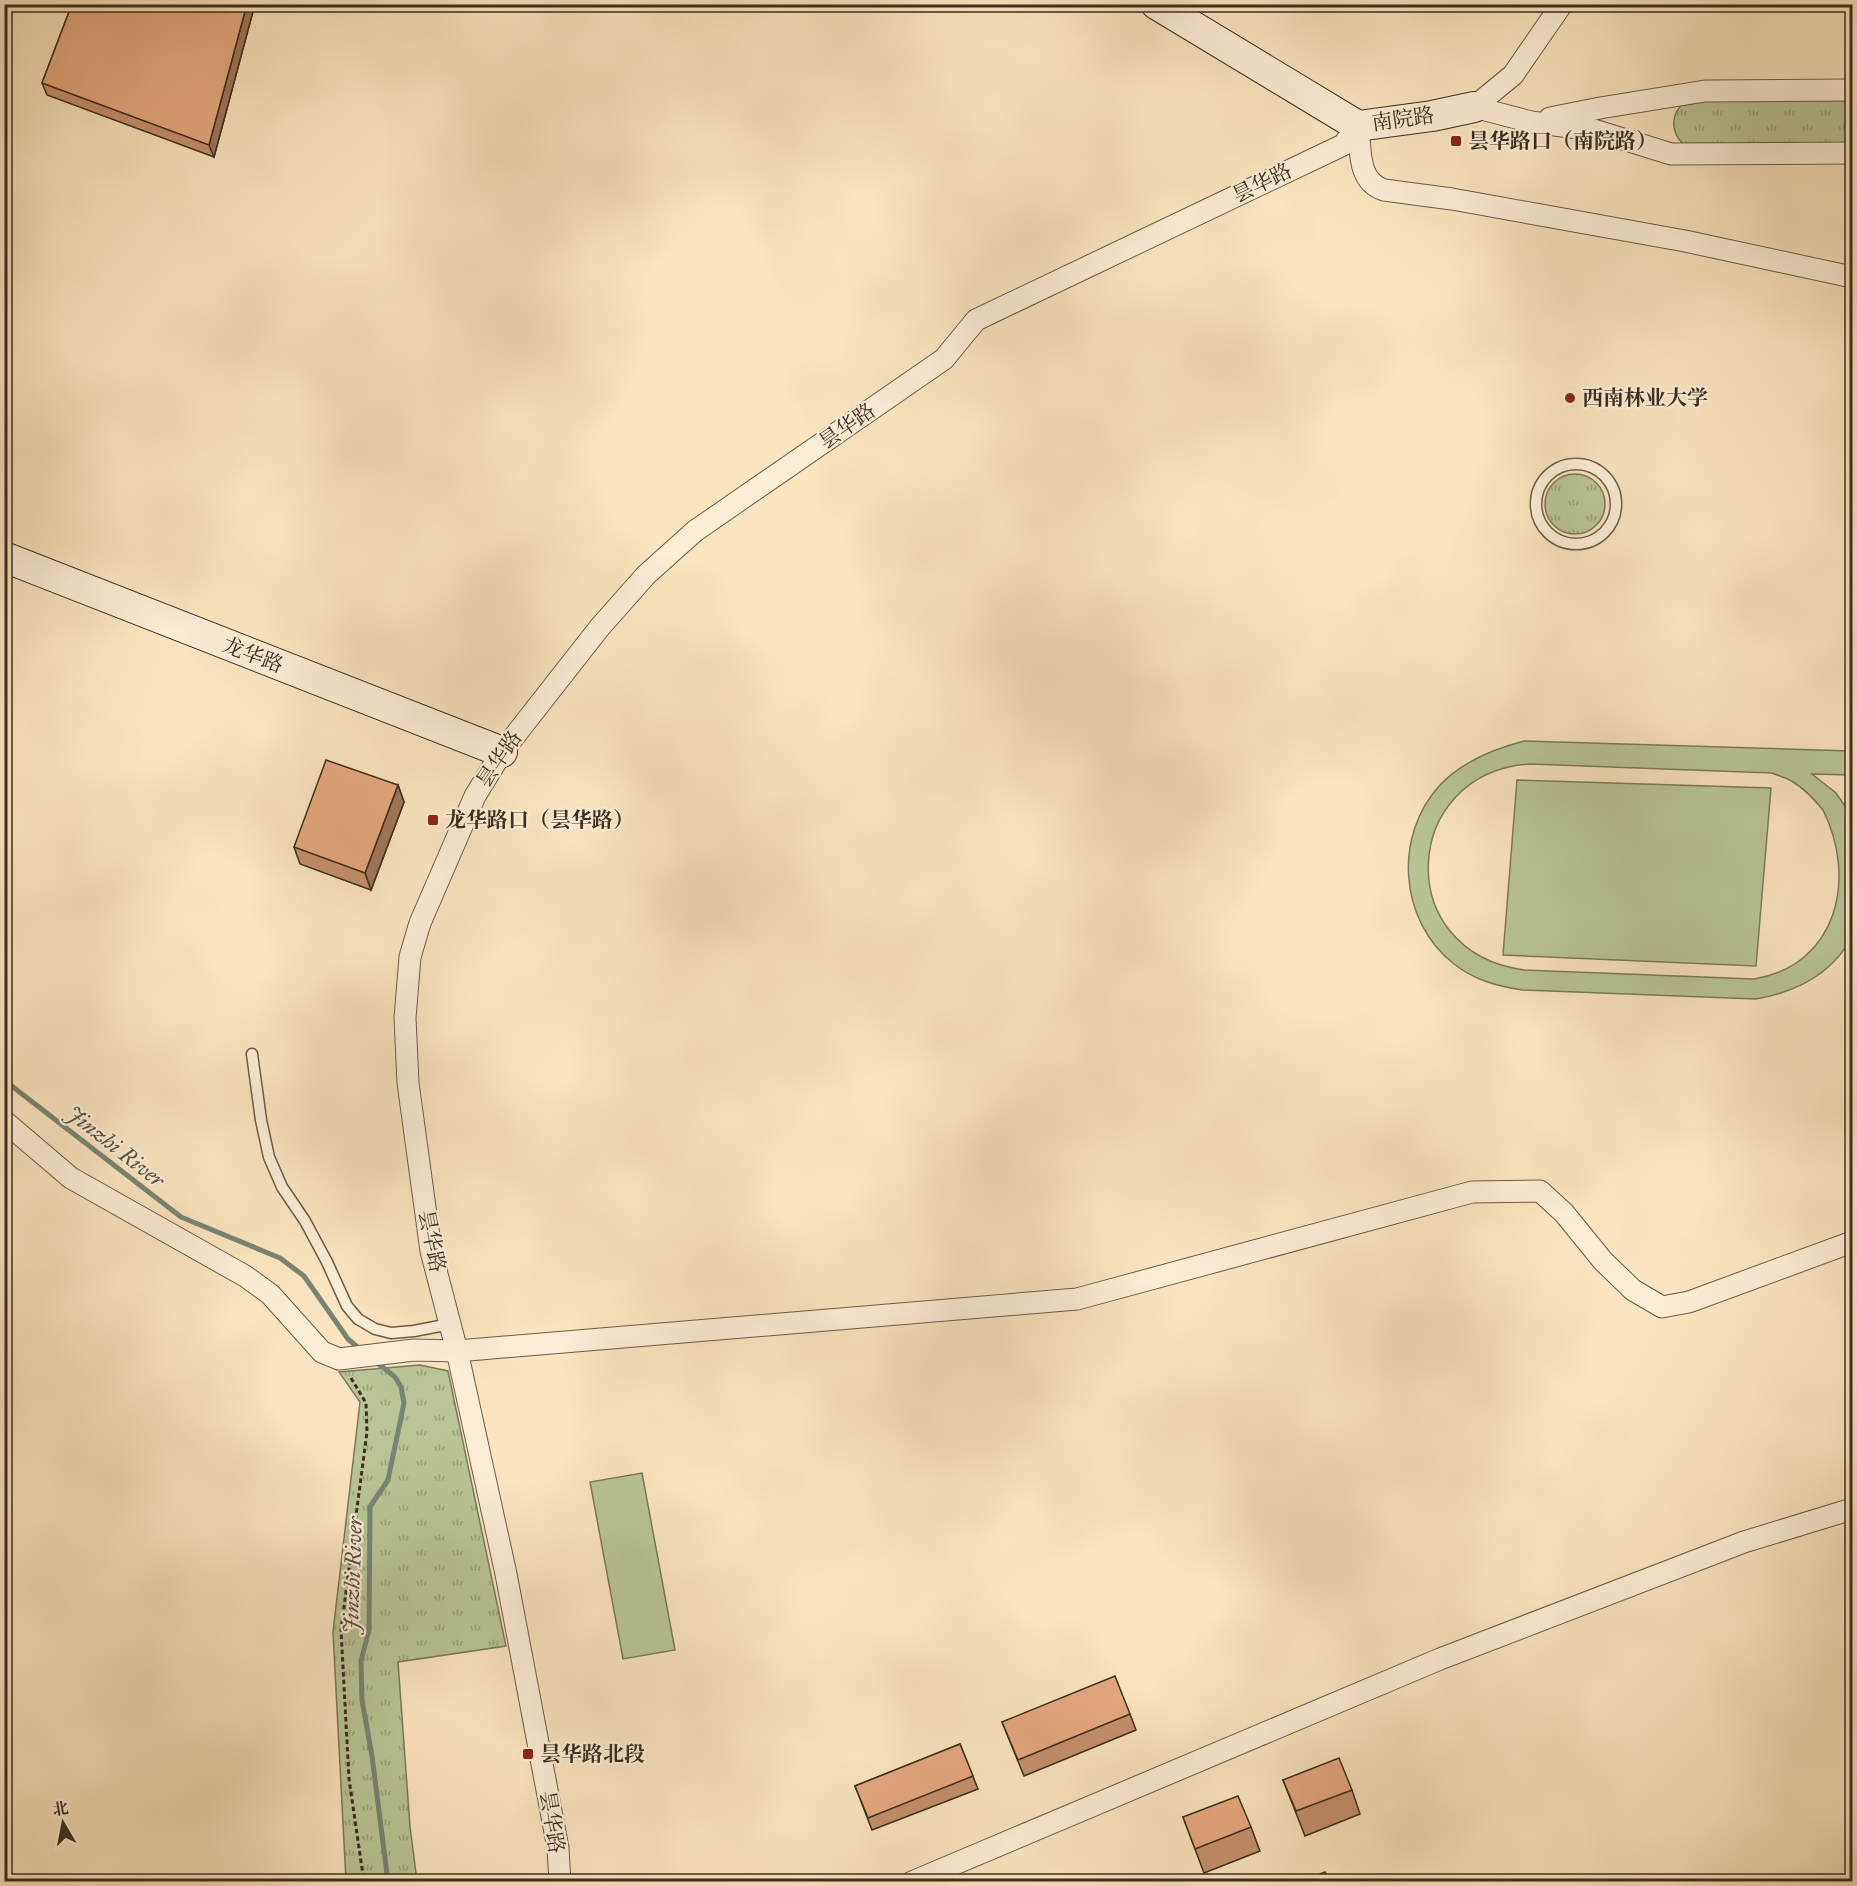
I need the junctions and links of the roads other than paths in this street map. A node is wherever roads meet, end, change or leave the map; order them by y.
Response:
1 (1156, 4) edge
2 (1562, 4) edge
3 (1852, 90) edge
4 (1474, 106) junction
5 (1531, 122) junction
6 (1358, 126) junction
7 (1852, 153) edge
8 (1852, 277) edge
9 (1537, 513) joint
10 (4, 557) edge
11 (502, 752) junction
12 (252, 1054) dead end
13 (4, 1121) edge
14 (1852, 1242) edge
15 (450, 1324) junction
16 (458, 1351) junction
17 (1852, 1509) edge
18 (560, 1881) edge
19 (912, 1881) edge

1 - 6 street, 南院路
2 - 4 street, 南院路
3 - 5 street
4 - 5 street
4 - 6 street, 南院路
5 - 7 street
6 - 8 street
6 - 11 street, 昙华路
9 - 9 lane
10 - 11 street, 龙华路
11 - 15 street, 昙华路
12 - 15 lane
13 - 16 street
14 - 16 street
15 - 16 street, 昙华路
16 - 18 street, 昙华路
17 - 19 street

